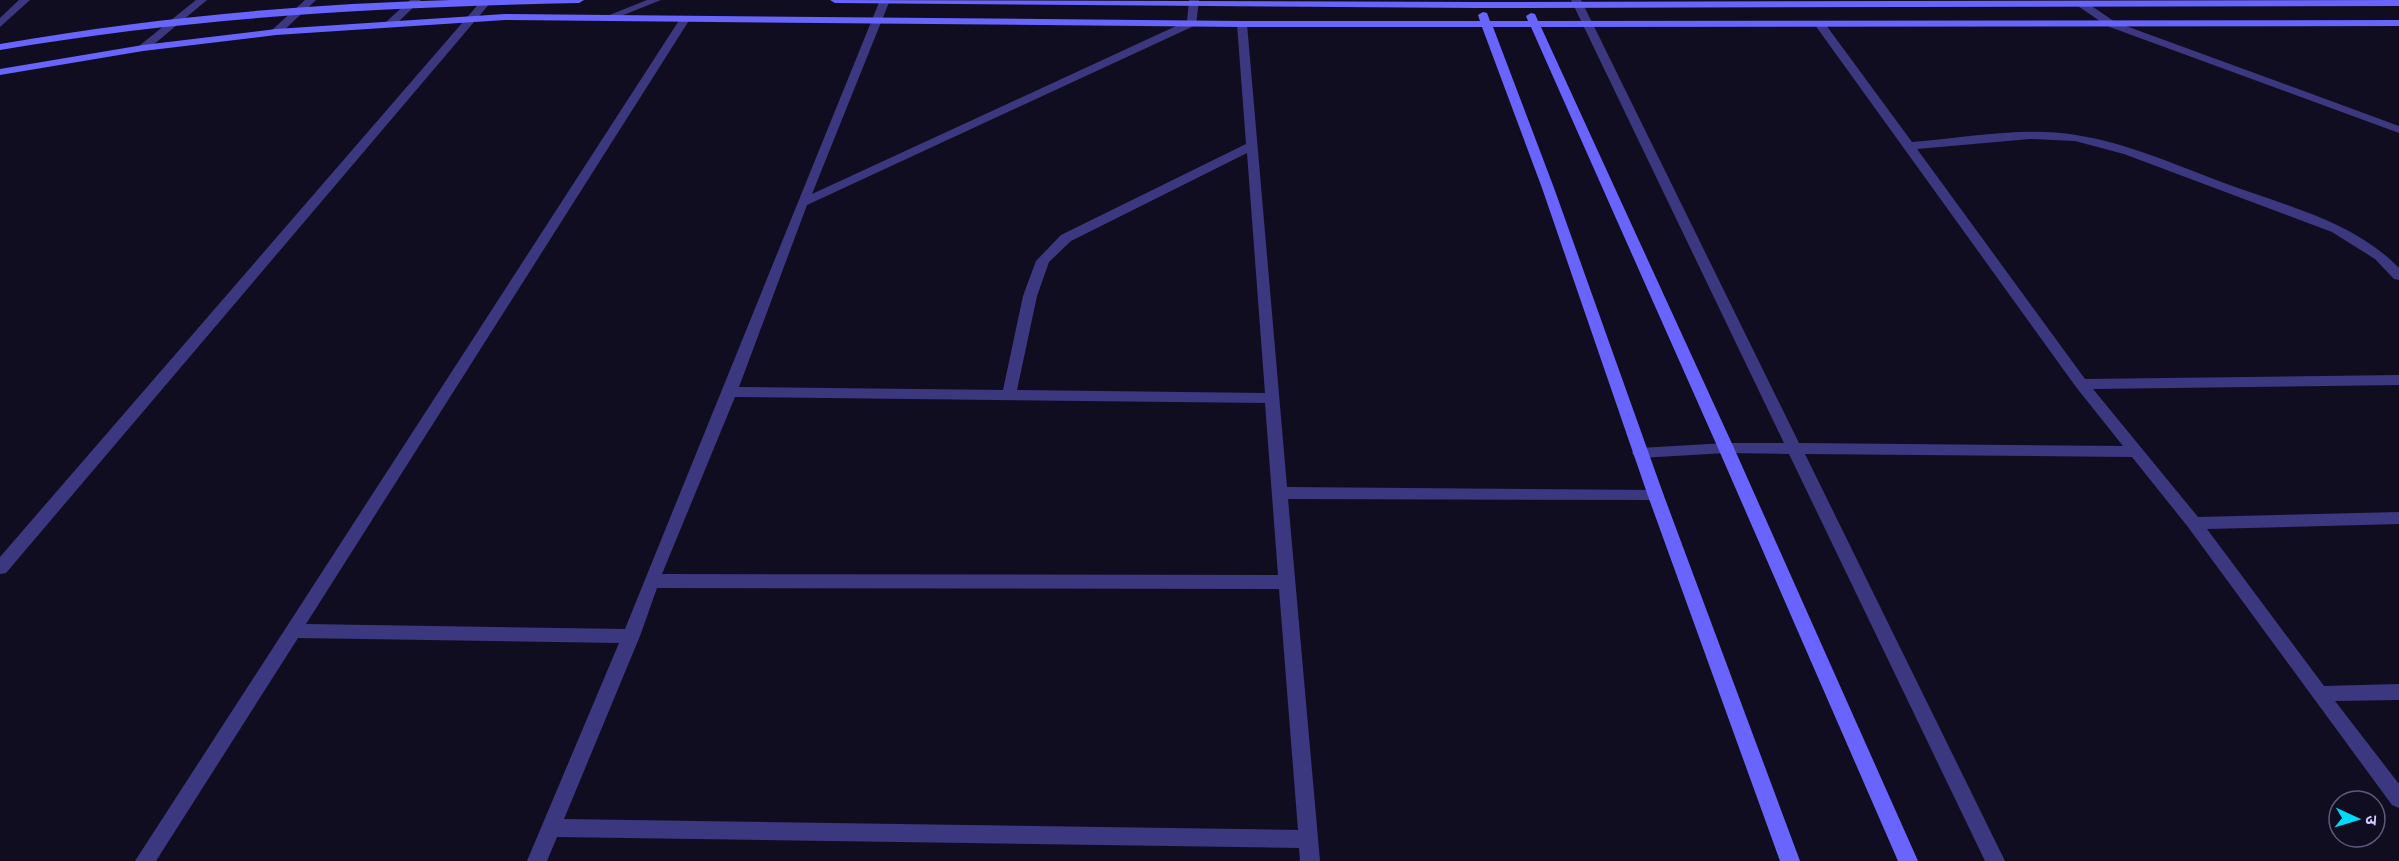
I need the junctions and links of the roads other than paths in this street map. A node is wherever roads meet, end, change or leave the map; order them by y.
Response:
1 (24, 0) edge
2 (202, 0) edge
3 (311, 0) edge
4 (579, 0) edge
5 (656, 0) edge
6 (835, 0) edge
7 (885, 0) edge
8 (415, 2) edge
9 (486, 2) junction
10 (1193, 2) edge
11 (1414, 2) edge
12 (1477, 2) edge
13 (1524, 2) edge
14 (1577, 2) edge
15 (2399, 3) edge
16 (2082, 4) junction
17 (300, 10) junction
18 (607, 18) junction
19 (686, 19) junction
20 (470, 20) junction
21 (875, 20) junction
22 (175, 22) junction
23 (1485, 22) junction
24 (1586, 22) junction
25 (1192, 23) junction
26 (1535, 23) junction
27 (1819, 23) junction
28 (2399, 23) edge
29 (0, 24) edge
30 (1242, 24) junction
31 (2111, 24) junction
32 (389, 25) junction
33 (276, 32) junction
34 (0, 47) edge
35 (143, 48) junction
36 (0, 72) edge
37 (2399, 130) edge
38 (1252, 146) junction
39 (1910, 146) junction
40 (802, 202) junction
41 (2399, 276) edge
42 (2399, 380) edge
43 (2081, 384) junction
44 (730, 392) junction
45 (1009, 396) junction
46 (1273, 398) junction
47 (1726, 448) junction
48 (1795, 450) junction
49 (2134, 452) junction
50 (1640, 453) junction
51 (1280, 494) junction
52 (1656, 496) junction
53 (2399, 518) edge
54 (2194, 523) junction
55 (0, 568) edge
56 (651, 581) junction
57 (1287, 582) junction
58 (292, 631) junction
59 (631, 636) junction
60 (2399, 692) edge
61 (2319, 694) junction
62 (2399, 799) edge
63 (550, 828) junction
64 (1308, 839) junction
65 (145, 861) edge
66 (537, 861) edge
67 (1310, 861) edge
68 (1790, 861) edge
69 (1908, 861) edge
70 (1995, 861) edge

1 - 29 street
2 - 22 street
3 - 17 street
4 - 9 street
5 - 18 street
6 - 7 street
7 - 10 street
7 - 21 street
8 - 9 street
8 - 17 street
8 - 32 street
9 - 20 street
10 - 11 street
10 - 25 street
11 - 12 street
12 - 13 street
12 - 23 street
13 - 14 street
13 - 26 street
14 - 16 street
14 - 24 street
15 - 16 street
16 - 31 street
17 - 22 street
17 - 33 street
18 - 19 street
18 - 20 street
19 - 21 street
19 - 58 street
20 - 32 street
20 - 55 street
21 - 25 street
21 - 40 street
22 - 34 street
22 - 35 street
23 - 26 street
23 - 30 street
23 - 50 street
24 - 26 street
24 - 27 street
24 - 48 street
25 - 30 street
25 - 40 street
26 - 47 street
27 - 31 street
27 - 39 street
28 - 31 street
30 - 38 street
31 - 37 street
32 - 33 street
33 - 35 street
35 - 36 street
38 - 45 street
38 - 46 street
39 - 41 street
39 - 43 street
40 - 44 street
42 - 43 street
43 - 49 street
44 - 45 street
44 - 56 street
45 - 46 street
46 - 51 street
47 - 48 street
47 - 50 street
47 - 69 street
48 - 49 street
48 - 70 street
49 - 54 street
50 - 52 street
51 - 52 street
51 - 57 street
52 - 68 street
53 - 54 street
54 - 61 street
56 - 57 street
56 - 59 street
57 - 64 street
58 - 59 street
58 - 65 street
59 - 63 street
60 - 61 street
61 - 62 street
63 - 64 street
63 - 66 street
64 - 67 street

